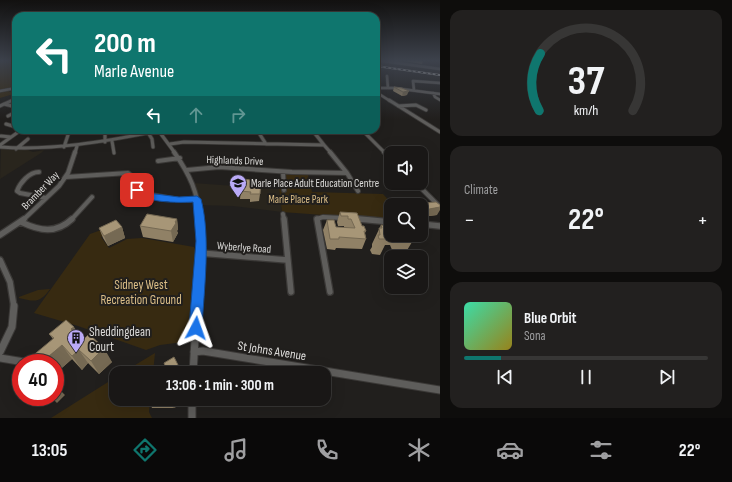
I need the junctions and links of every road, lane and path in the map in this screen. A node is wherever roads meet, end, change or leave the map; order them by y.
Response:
1 (387, 81) edge
2 (415, 81) edge
3 (420, 81) edge
4 (440, 83) edge
5 (380, 88) edge
6 (388, 88) junction
7 (12, 89) edge
8 (414, 90) junction
9 (0, 91) edge
10 (433, 93) junction
11 (440, 94) edge
12 (380, 95) edge
13 (440, 100) edge
14 (12, 101) edge
15 (4, 104) junction
16 (0, 106) edge
17 (398, 106) junction
18 (12, 107) edge
19 (426, 110) dead end
20 (12, 114) edge
21 (8, 116) dead end
22 (6, 124) dead end
23 (12, 125) edge
24 (440, 132) edge
25 (15, 134) edge
26 (106, 134) edge
27 (136, 134) edge
28 (149, 134) edge
29 (162, 134) edge
30 (260, 134) edge
31 (315, 134) edge
32 (366, 134) edge
33 (68, 135) dead end
34 (1, 136) edge
35 (11, 137) junction
36 (28, 139) dead end
37 (112, 141) junction
38 (105, 142) junction
39 (170, 144) junction
40 (266, 144) junction
41 (324, 145) junction
42 (0, 146) edge
43 (64, 146) junction
44 (77, 146) junction
45 (153, 147) dead end
46 (16, 149) junction
47 (384, 152) edge
48 (114, 153) dead end
49 (180, 158) junction
50 (158, 161) dead end
51 (188, 170) junction
52 (39, 172) dead end
53 (283, 172) junction
54 (347, 173) junction
55 (66, 178) junction
56 (284, 190) dead end
57 (423, 190) edge
58 (358, 191) dead end
59 (92, 197) dead end
60 (46, 198) junction
61 (197, 199) junction
62 (440, 207) edge
63 (283, 214) dead end
64 (384, 221) edge
65 (21, 222) junction
66 (428, 225) edge
67 (440, 226) edge
68 (0, 235) edge
69 (200, 253) junction
70 (0, 260) edge
71 (287, 260) junction
72 (291, 292) dead end
73 (330, 292) dead end
74 (0, 352) edge
75 (194, 352) junction
76 (0, 358) edge
77 (12, 360) edge
78 (193, 366) edge
79 (440, 390) edge
80 (192, 406) edge
81 (192, 418) edge

1 - 6 street
2 - 8 street
3 - 4 street
5 - 6 street
6 - 8 street
7 - 9 street
8 - 10 street
10 - 11 street
10 - 13 street
12 - 17 street
14 - 15 street
15 - 16 street
15 - 18 street
17 - 19 street
17 - 24 street
20 - 21 street
22 - 23 street
25 - 35 street
26 - 38 street
27 - 37 street
28 - 45 street
29 - 39 street
30 - 40 street
31 - 41 street
32 - 47 street
33 - 43 street
34 - 35 street
35 - 42 street
36 - 46 street
37 - 38 street
37 - 48 street
38 - 44 street
39 - 40 street
39 - 49 street
40 - 41 street
41 - 54 street
42 - 46 street
43 - 44 street
43 - 46 street
44 - 55 street, Bramber Way
49 - 50 street
49 - 51 street
51 - 53 street, Highlands Drive
51 - 61 street
52 - 60 street
53 - 54 street, Highlands Drive
53 - 56 street
54 - 58 street
55 - 60 street, Bramber Way
55 - 61 street
57 - 62 street
59 - 65 street
60 - 65 street, Bramber Way
61 - 69 street
63 - 71 street, Wyberlye Road
64 - 73 street
65 - 68 street, Bramber Way
66 - 67 street
69 - 71 street, Wyberlye Road
69 - 75 street
70 - 74 street
71 - 72 street, Wyberlye Road
75 - 78 street
75 - 79 street, St Johns Avenue
76 - 77 street
80 - 81 street

